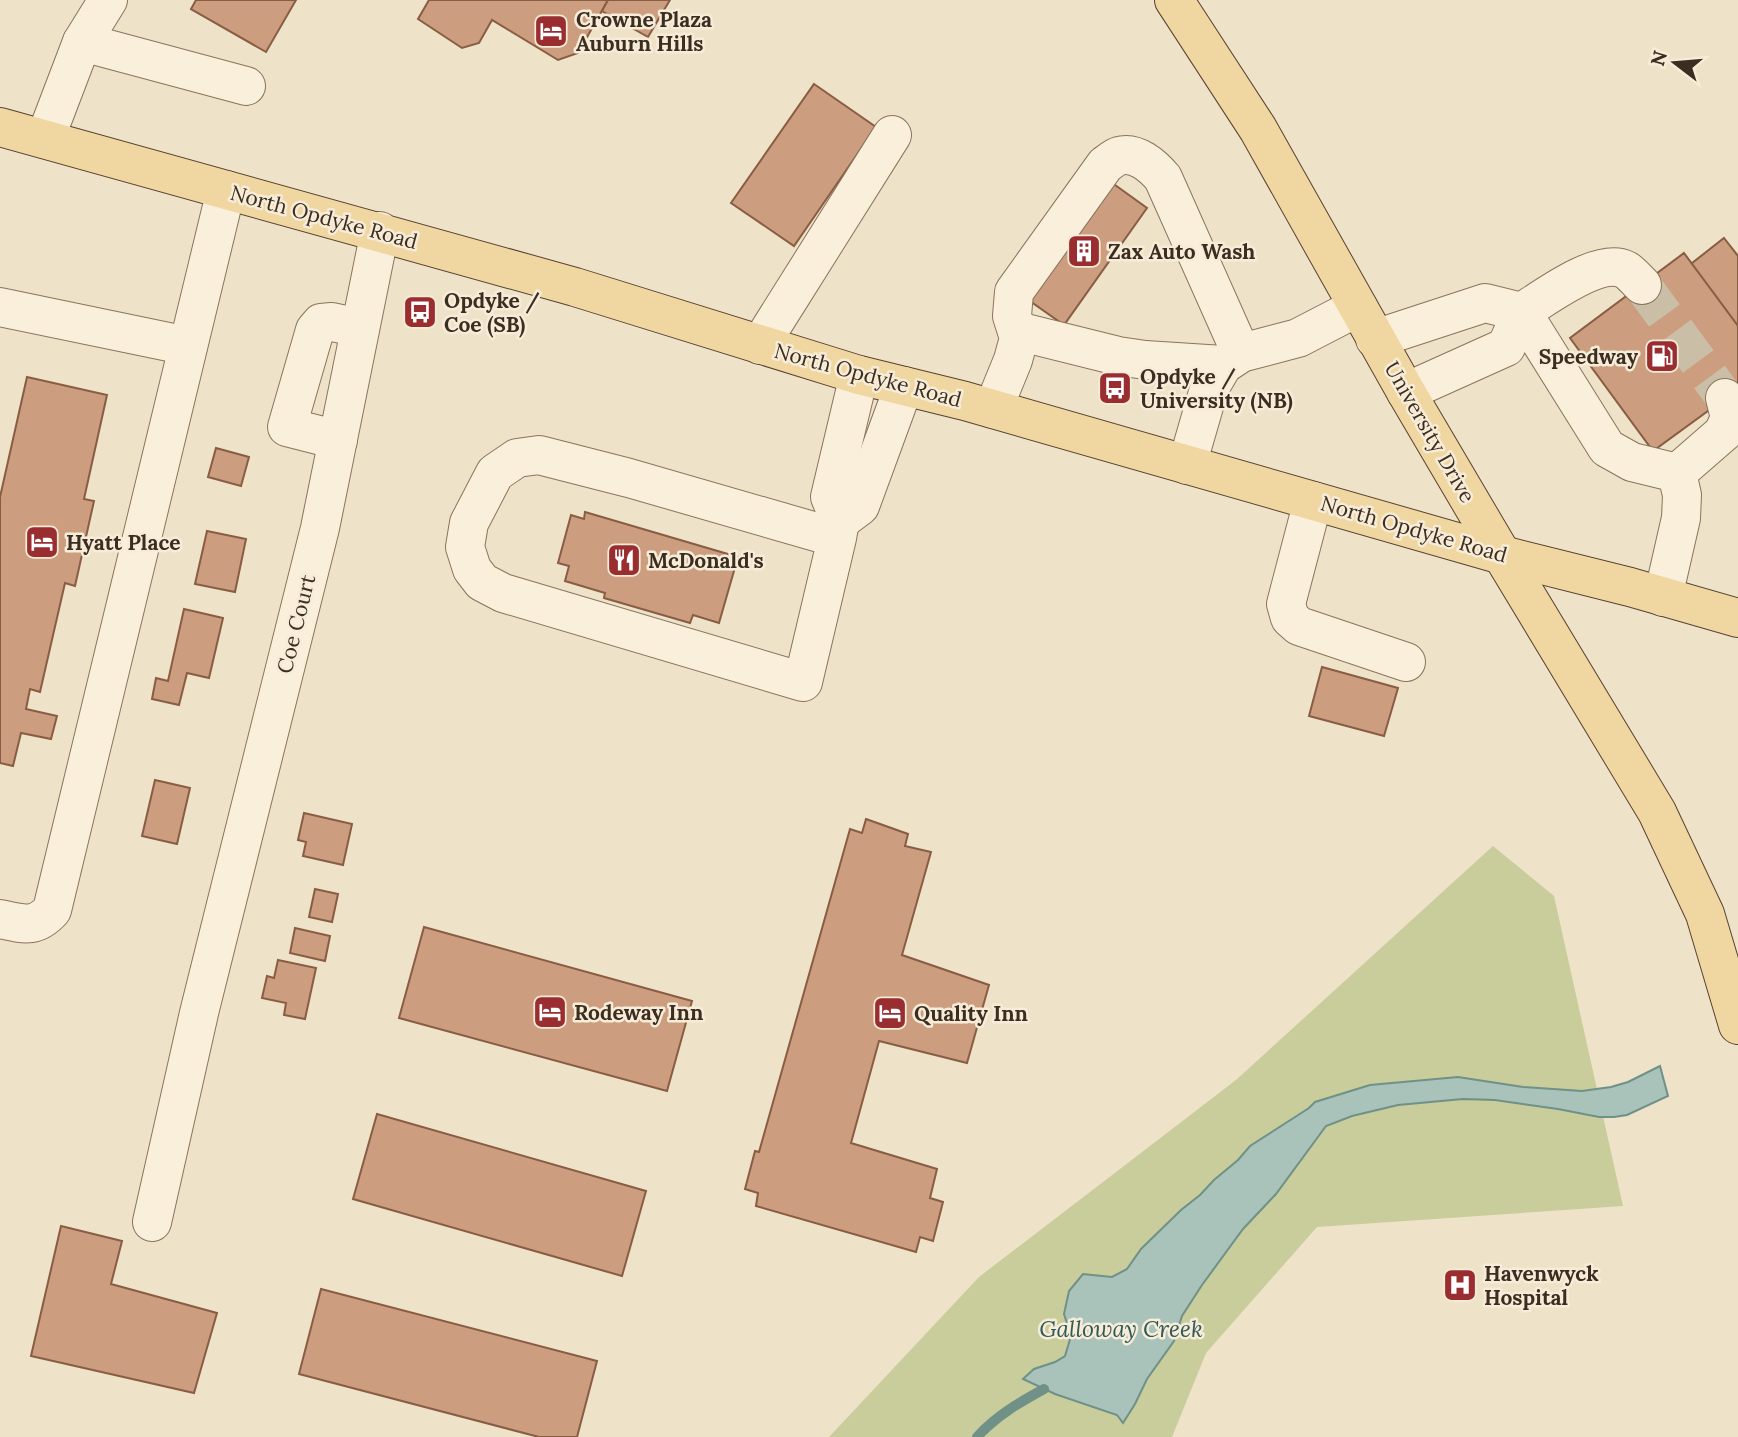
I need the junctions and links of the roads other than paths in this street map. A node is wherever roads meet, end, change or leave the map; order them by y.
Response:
1 (108, 0) edge
2 (1174, 0) edge
3 (82, 42) junction
4 (246, 86) dead end
5 (0, 127) edge
6 (892, 135) dead end
7 (45, 139) junction
8 (226, 190) junction
9 (380, 232) junction
10 (1642, 285) tunnel mouth
11 (0, 307) edge
12 (1522, 312) junction
13 (1367, 323) junction
14 (360, 328) junction
15 (1017, 331) junction
16 (760, 345) junction
17 (188, 346) junction
18 (1232, 359) junction
19 (859, 375) junction
20 (904, 386) junction
21 (1406, 392) junction
22 (1725, 398) tunnel mouth
23 (993, 409) junction
24 (338, 440) junction
25 (1187, 465) junction
26 (1677, 473) junction
27 (1313, 501) junction
28 (838, 530) junction
29 (1502, 555) junction
30 (1663, 597) junction
31 (1738, 618) edge
32 (1406, 663) dead end
33 (0, 919) edge
34 (1738, 1025) edge
35 (152, 1222) dead end

1 - 3 street
2 - 13 main road, University Drive
3 - 4 street
3 - 7 street
5 - 7 main road, North Opdyke Road
6 - 16 street
7 - 8 main road, North Opdyke Road
8 - 9 main road, North Opdyke Road
8 - 17 street
9 - 14 street, Coe Court
9 - 16 main road, North Opdyke Road
10 - 12 street
11 - 17 street
12 - 13 street
12 - 21 street
12 - 26 street
13 - 18 street
13 - 21 main road, University Drive
14 - 24 street, Coe Court
14 - 24 street
15 - 18 street
15 - 18 street
15 - 23 street
16 - 19 main road, North Opdyke Road
17 - 33 street
18 - 25 street
19 - 20 main road, North Opdyke Road
19 - 28 street
20 - 23 main road, North Opdyke Road
20 - 28 street
21 - 29 main road, University Drive
22 - 26 street
23 - 25 main road, North Opdyke Road
24 - 35 street, Coe Court
25 - 27 main road, North Opdyke Road
26 - 30 street
27 - 29 main road, North Opdyke Road
27 - 32 street
28 - 28 street
29 - 30 main road, North Opdyke Road
29 - 34 main road, University Drive
30 - 31 main road, North Opdyke Road

